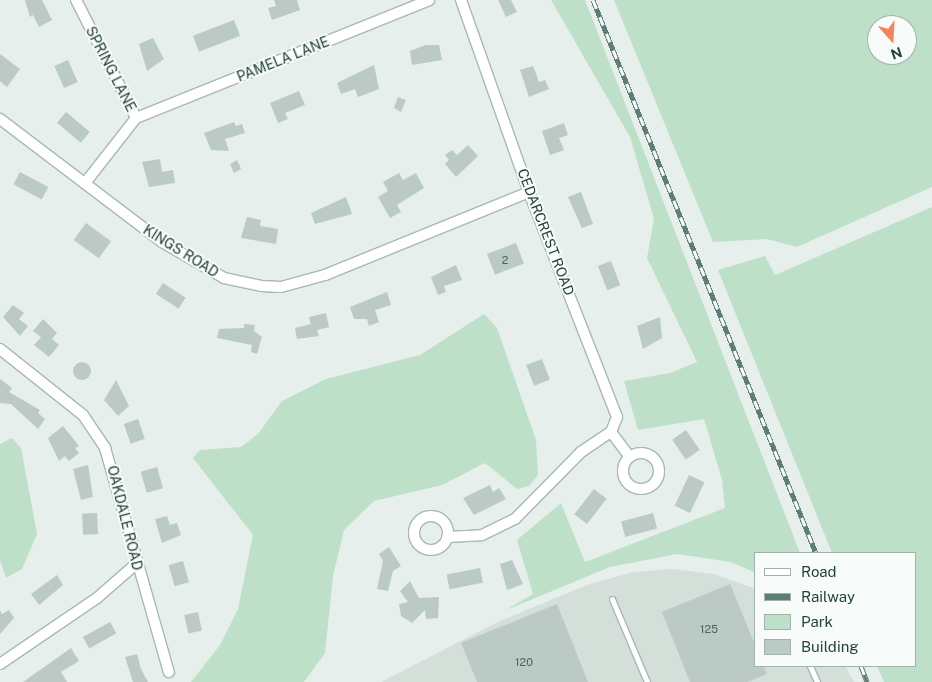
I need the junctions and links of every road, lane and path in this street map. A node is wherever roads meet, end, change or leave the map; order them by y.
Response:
1 (76, 0) edge
2 (430, 0) edge
3 (461, 0) edge
4 (136, 118) junction
5 (0, 119) edge
6 (85, 183) junction
7 (529, 192) junction
8 (0, 348) edge
9 (611, 432) junction
10 (630, 457) dead end
11 (447, 537) dead end
12 (136, 564) junction
13 (612, 600) dead end
14 (0, 664) edge
15 (810, 667) edge
16 (169, 672) dead end
17 (647, 682) edge
18 (817, 682) edge

1 - 4 street, SPRING LANE
2 - 4 street, PAMELA LANE
3 - 7 street, CEDARCREST ROAD
4 - 6 street, SPRING LANE
5 - 6 street, KINGS ROAD
6 - 7 street, KINGS ROAD
7 - 9 street, CEDARCREST ROAD
8 - 12 street, OAKDALE ROAD
9 - 10 street
9 - 11 street
12 - 14 street
12 - 16 street, OAKDALE ROAD
13 - 17 lane
15 - 18 lane

